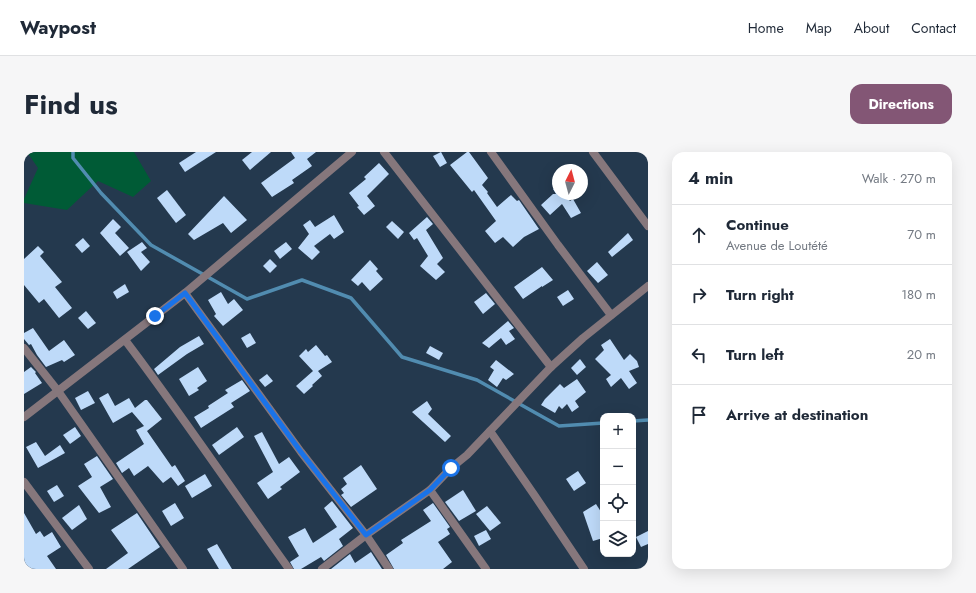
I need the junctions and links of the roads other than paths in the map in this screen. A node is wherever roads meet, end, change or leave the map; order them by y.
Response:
1 (352, 152) edge
2 (384, 152) edge
3 (491, 152) edge
4 (594, 152) edge
5 (648, 226) edge
6 (648, 286) edge
7 (185, 293) junction
8 (611, 316) junction
9 (125, 340) junction
10 (24, 348) edge
11 (551, 367) junction
12 (58, 391) junction
13 (24, 417) edge
14 (490, 432) junction
15 (24, 482) edge
16 (430, 490) junction
17 (366, 535) junction
18 (89, 569) edge
19 (183, 569) edge
20 (289, 569) edge
21 (322, 569) edge
22 (390, 569) edge
23 (486, 569) edge
24 (584, 569) edge

1 - 7 street
2 - 11 street
3 - 8 street
4 - 5 street
6 - 8 street
7 - 9 street
7 - 17 street
8 - 11 street
9 - 12 street
9 - 20 street
10 - 12 street
11 - 14 street
12 - 13 street
12 - 19 street
14 - 16 street
14 - 24 street
15 - 18 street
16 - 17 street
16 - 23 street
17 - 21 street
17 - 22 street

